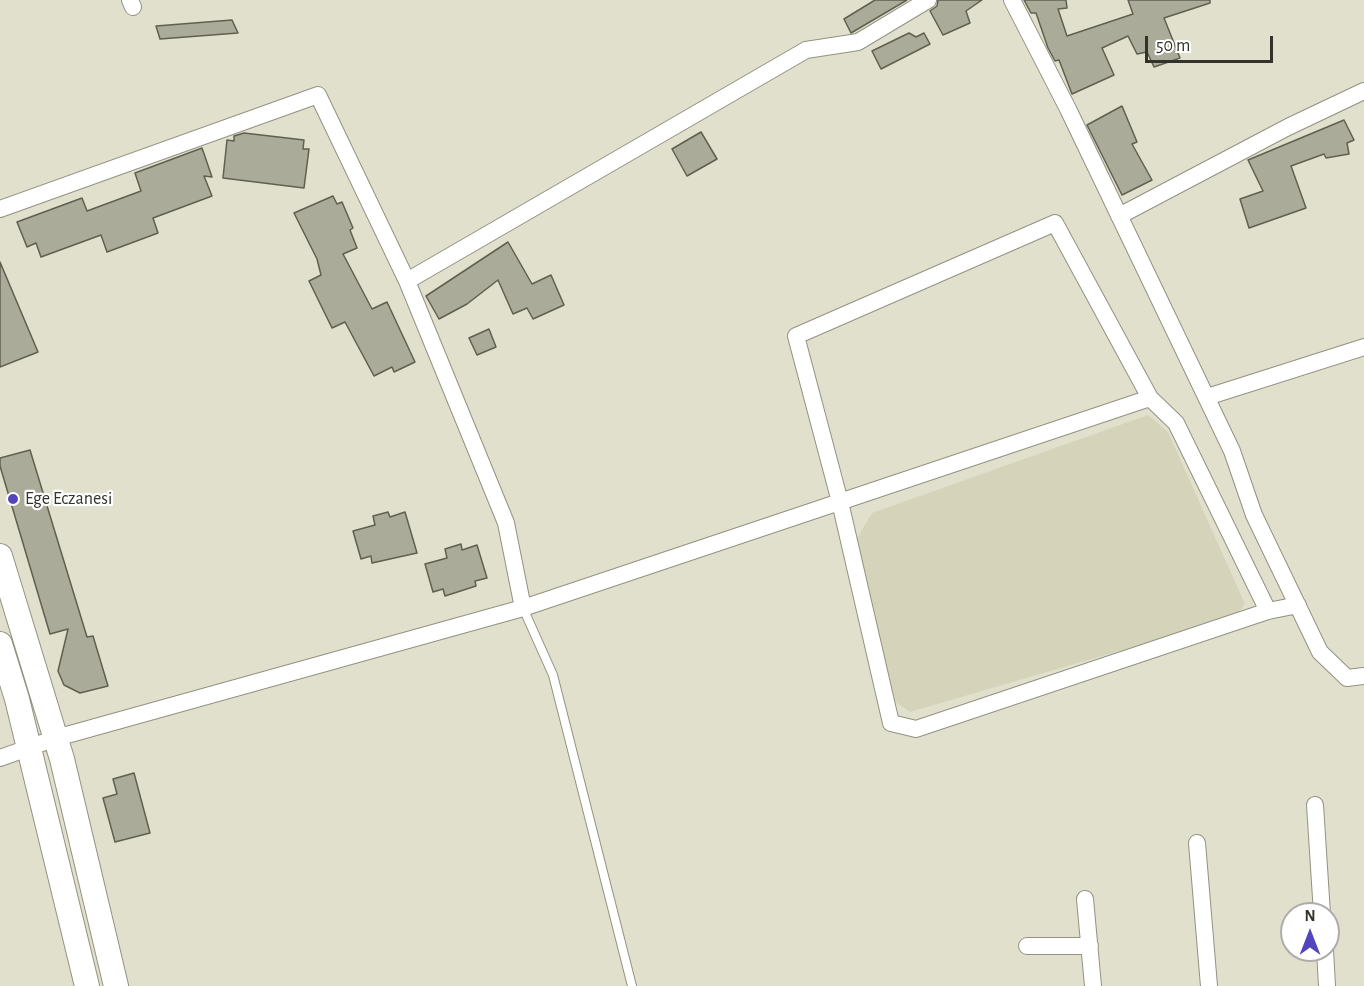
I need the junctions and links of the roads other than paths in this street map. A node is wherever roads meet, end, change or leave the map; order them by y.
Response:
1 (928, 0) edge
2 (1012, 0) edge
3 (1364, 91) edge
4 (0, 209) edge
5 (1119, 216) junction
6 (407, 280) junction
7 (1364, 347) edge
8 (1207, 397) junction
9 (1150, 399) junction
10 (840, 502) junction
11 (0, 556) edge
12 (1298, 605) junction
13 (524, 608) junction
14 (1268, 611) junction
15 (0, 644) edge
16 (1364, 676) edge
17 (56, 738) junction
18 (28, 747) junction
19 (0, 758) edge
20 (1315, 805) dead end
21 (1197, 843) dead end
22 (1085, 900) dead end
23 (1321, 902) edge
24 (1027, 946) dead end
25 (1090, 946) junction
26 (1325, 962) edge
27 (87, 986) edge
28 (116, 986) edge
29 (632, 986) edge
30 (1093, 986) edge
31 (1209, 986) edge
32 (1327, 986) edge

1 - 6 street
2 - 5 street
3 - 5 street
4 - 6 street
5 - 8 street
6 - 13 street
7 - 8 street
8 - 12 street
9 - 10 street
9 - 10 street
9 - 14 street
10 - 13 street
10 - 14 street
11 - 17 main road
12 - 14 street
12 - 16 street
13 - 17 street
13 - 29 lane
15 - 18 main road
17 - 18 street
17 - 28 main road
18 - 19 street
18 - 27 main road
20 - 23 street
21 - 31 street
22 - 25 street
24 - 25 street
25 - 30 street
26 - 32 street

